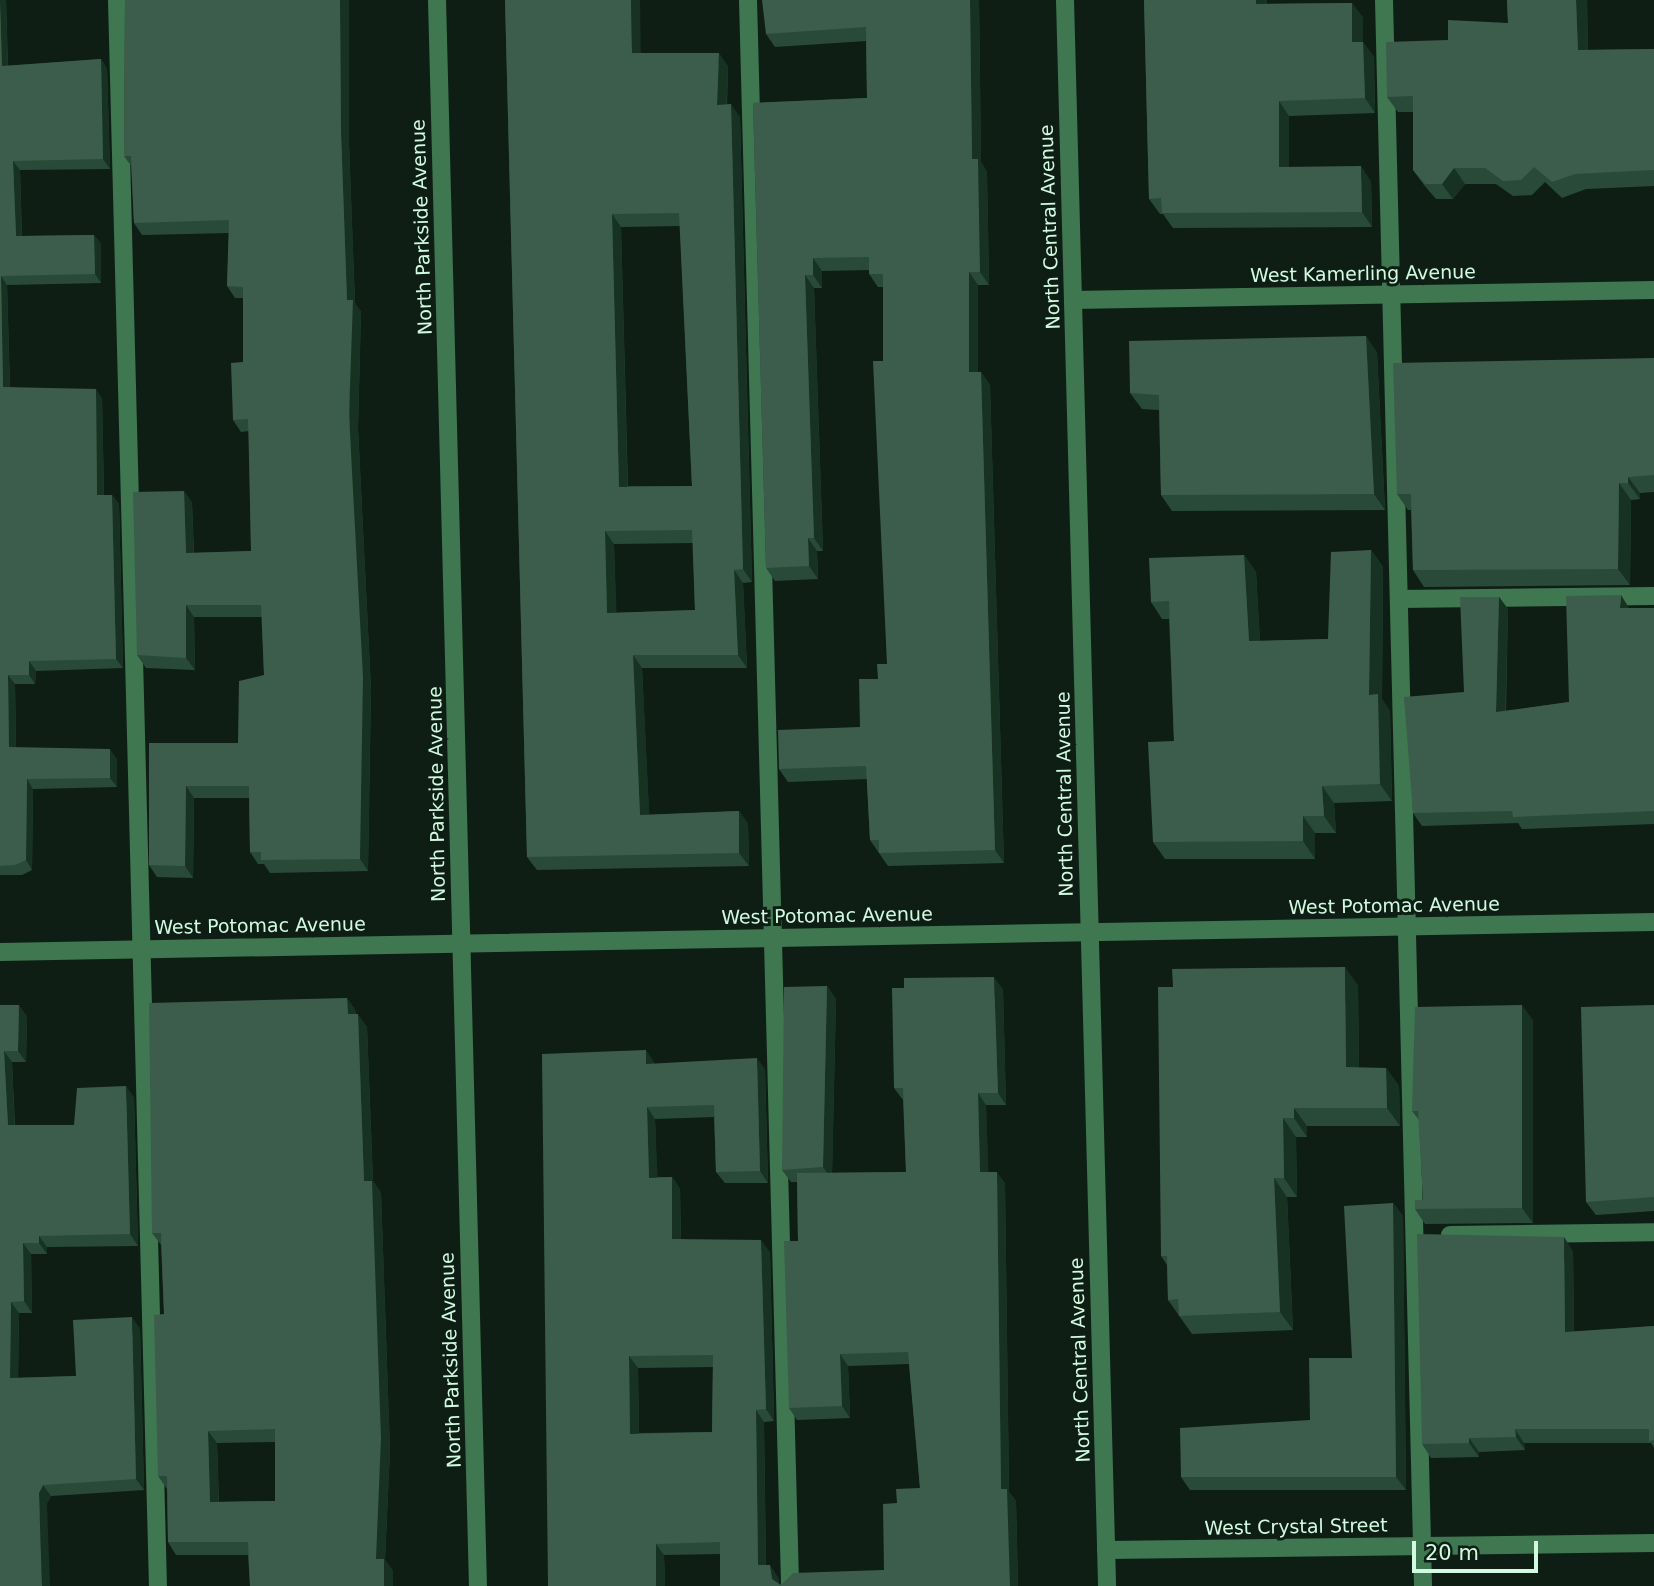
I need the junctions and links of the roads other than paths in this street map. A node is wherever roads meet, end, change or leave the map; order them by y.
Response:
1 (117, 0) edge
2 (437, 0) edge
3 (747, 0) edge
4 (1065, 0) edge
5 (1384, 0) edge
6 (1654, 290) edge
7 (1392, 294) junction
8 (1073, 300) junction
9 (1654, 596) edge
10 (1399, 599) junction
11 (1654, 922) edge
12 (1407, 926) junction
13 (1089, 933) junction
14 (772, 938) junction
15 (461, 944) junction
16 (142, 949) junction
17 (0, 952) edge
18 (1654, 1232) edge
19 (1415, 1236) junction
20 (1654, 1543) edge
21 (1422, 1546) junction
22 (1106, 1550) junction
23 (158, 1586) edge
24 (478, 1586) edge
25 (790, 1586) edge
26 (1107, 1586) edge
27 (1423, 1586) edge

1 - 16 street
2 - 15 street, North Parkside Avenue
3 - 14 street
4 - 8 street, North Central Avenue
5 - 7 street
6 - 7 street, West Kamerling Avenue
7 - 8 street, West Kamerling Avenue
7 - 10 street
8 - 13 street, North Central Avenue
9 - 10 street
10 - 12 street
11 - 12 street, West Potomac Avenue
12 - 13 street, West Potomac Avenue
12 - 19 street
13 - 14 street, West Potomac Avenue
13 - 22 street, North Central Avenue
14 - 15 street, West Potomac Avenue
14 - 25 street
15 - 16 street, West Potomac Avenue
15 - 24 street, North Parkside Avenue
16 - 17 street, West Potomac Avenue
16 - 23 street
18 - 19 street
19 - 21 street
20 - 21 street, West Crystal Street
21 - 22 street, West Crystal Street
21 - 27 street
22 - 26 street, North Central Avenue

